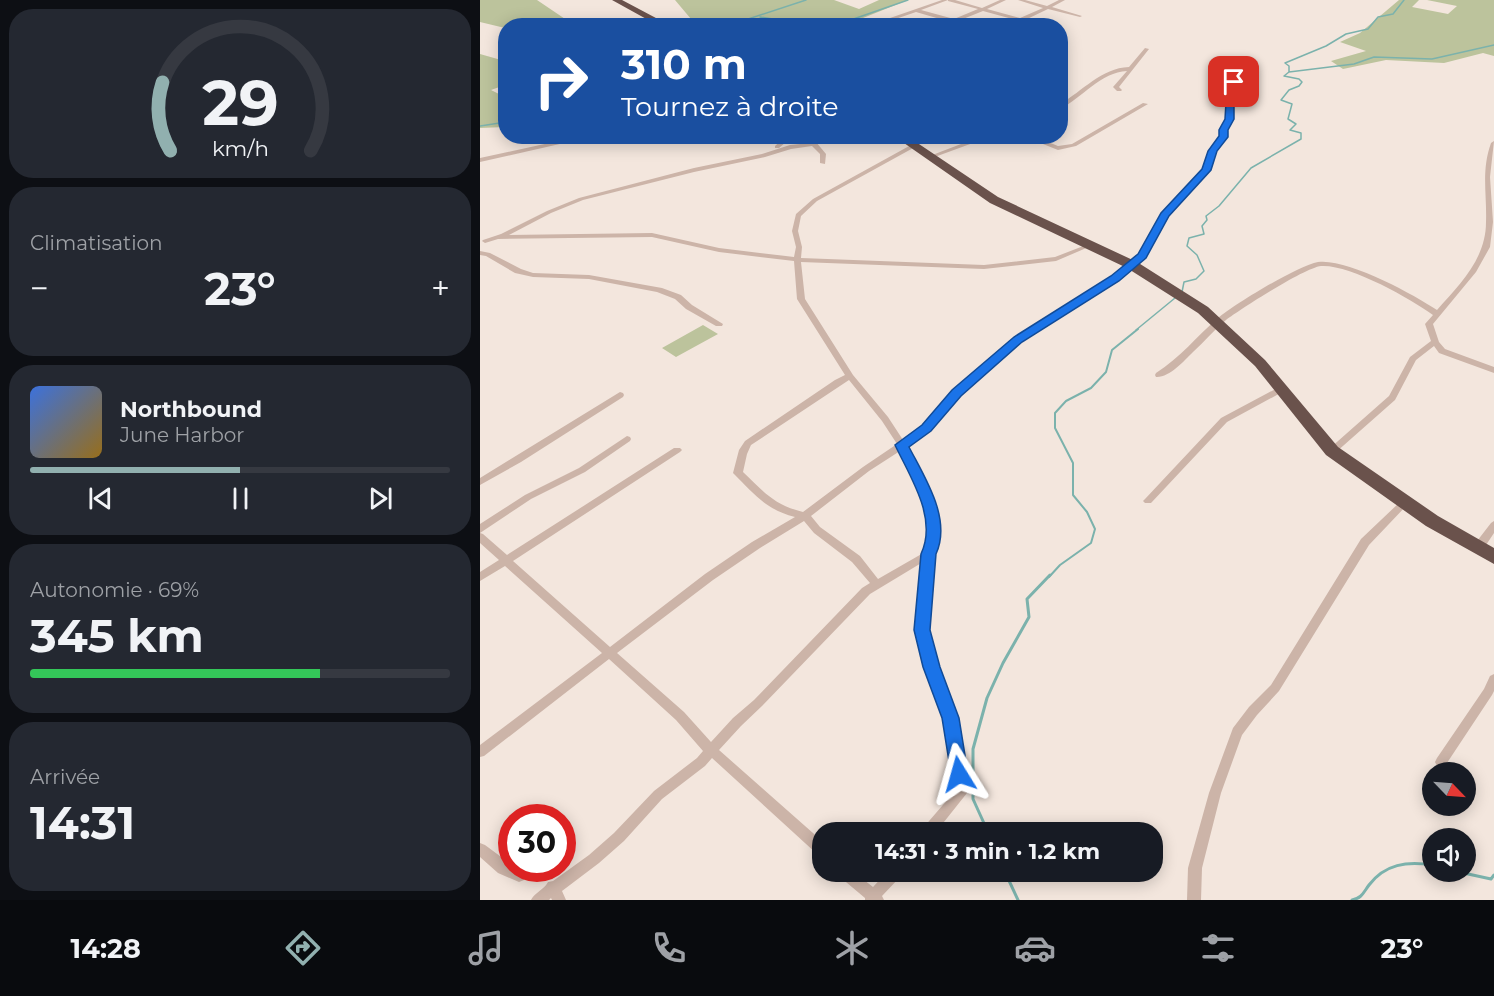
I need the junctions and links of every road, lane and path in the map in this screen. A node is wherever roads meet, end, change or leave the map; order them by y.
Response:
1 (616, 0) edge
2 (948, 0) edge
3 (1004, 0) edge
4 (1020, 0) edge
5 (1063, 0) edge
6 (1048, 7) junction
7 (983, 9) junction
8 (916, 10) junction
9 (1080, 16) dead end
10 (651, 18) edge
11 (892, 18) edge
12 (944, 18) edge
13 (961, 18) edge
14 (1014, 18) edge
15 (1025, 18) edge
16 (1147, 49) dead end
17 (1130, 69) junction
18 (1234, 82) dead end
19 (1119, 90) dead end
20 (1068, 103) edge
21 (1145, 104) dead end
22 (1494, 143) edge
23 (555, 144) edge
24 (780, 144) edge
25 (812, 144) joint
26 (904, 144) edge
27 (913, 144) edge
28 (967, 144) edge
29 (1047, 144) edge
30 (771, 152) junction
31 (930, 157) junction
32 (480, 160) edge
33 (823, 163) dead end
34 (488, 239) edge
35 (1088, 246) junction
36 (480, 253) edge
37 (797, 259) junction
38 (1132, 265) junction
39 (564, 270) dead end
40 (554, 275) junction
41 (1437, 314) junction
42 (1218, 323) junction
43 (719, 324) dead end
44 (1435, 342) junction
45 (1494, 370) edge
46 (1159, 375) dead end
47 (850, 376) junction
48 (1283, 388) junction
49 (620, 395) dead end
50 (627, 439) dead end
51 (902, 445) junction
52 (677, 450) dead end
53 (1332, 451) junction
54 (480, 482) edge
55 (1148, 501) dead end
56 (1404, 503) junction
57 (805, 516) junction
58 (1494, 525) edge
59 (480, 529) edge
60 (480, 537) edge
61 (1486, 553) edge
62 (929, 554) junction
63 (507, 560) junction
64 (480, 577) edge
65 (876, 583) junction
66 (608, 652) junction
67 (1494, 679) edge
68 (712, 750) junction
69 (480, 752) edge
70 (1441, 762) dead end
71 (936, 822) edge
72 (812, 841) edge
73 (480, 849) edge
74 (498, 864) edge
75 (855, 882) edge
76 (886, 882) edge
77 (556, 894) edge
78 (873, 899) edge
79 (538, 900) edge
80 (1194, 900) edge

1 - 10 highway
2 - 7 street
2 - 8 street
3 - 7 street
4 - 6 street
5 - 6 street
6 - 9 street
6 - 15 street
7 - 13 street
7 - 14 street
8 - 11 street
8 - 12 street
16 - 17 street
17 - 19 street
17 - 20 street
18 - 38 street
21 - 29 street
22 - 41 street
23 - 32 street
24 - 30 street
25 - 30 street
25 - 33 street
26 - 37 street
27 - 31 highway
28 - 31 street
30 - 34 street
31 - 35 highway
34 - 37 street
35 - 37 street
35 - 38 highway
36 - 40 street
37 - 47 street
38 - 42 highway
38 - 51 street
39 - 40 street
40 - 43 street
41 - 42 street
41 - 44 street
42 - 46 street
42 - 48 highway
44 - 45 street
44 - 53 street
47 - 51 street
47 - 57 street
48 - 53 highway
48 - 55 street
49 - 54 street
50 - 59 street
51 - 57 street
51 - 62 street
52 - 63 street
53 - 56 highway
56 - 61 highway
56 - 80 street
57 - 65 street
57 - 66 street
58 - 61 street
60 - 63 street
62 - 65 street
62 - 71 street
63 - 64 street
63 - 66 street
65 - 68 street
66 - 68 street
66 - 69 street
67 - 70 street
68 - 72 street
68 - 77 street
73 - 74 street
75 - 78 street
76 - 78 street
77 - 79 street

